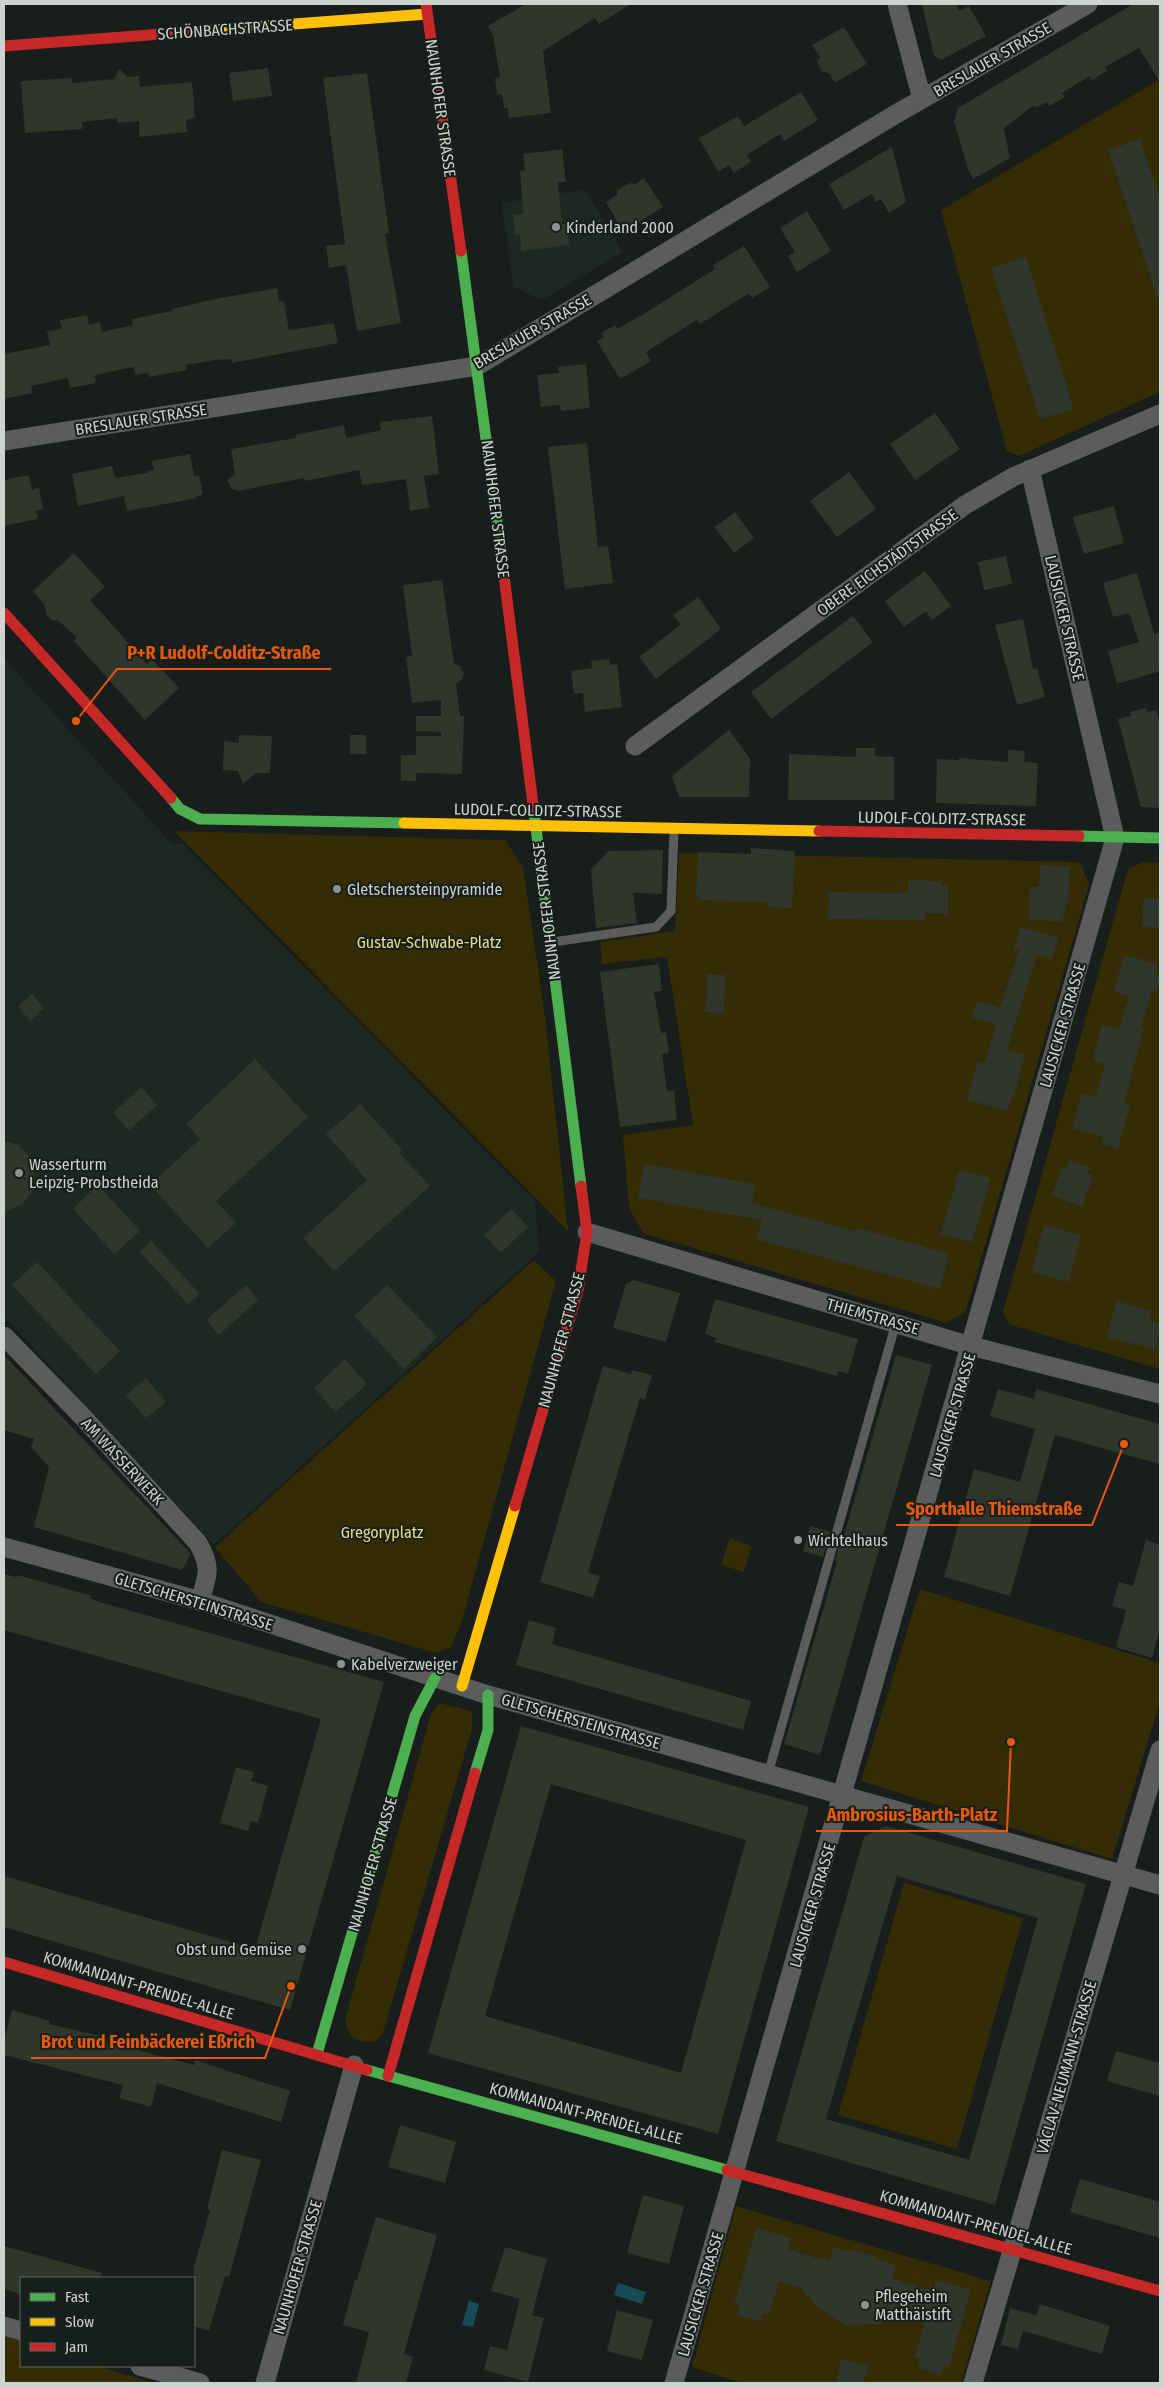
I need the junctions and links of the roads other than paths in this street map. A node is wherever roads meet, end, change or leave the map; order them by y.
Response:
1 (443, 4) edge
2 (897, 4) edge
3 (1088, 4) edge
4 (426, 9) edge
5 (4, 46) edge
6 (922, 99) junction
7 (477, 366) junction
8 (1160, 414) edge
9 (4, 441) edge
10 (1030, 470) junction
11 (4, 613) edge
12 (635, 746) dead end
13 (536, 827) junction
14 (674, 830) junction
15 (1115, 838) junction
16 (1160, 838) edge
17 (550, 942) junction
18 (587, 1232) junction
19 (896, 1323) junction
20 (4, 1336) edge
21 (971, 1346) junction
22 (1160, 1394) edge
23 (4, 1547) edge
24 (200, 1601) junction
25 (435, 1678) junction
26 (462, 1686) junction
27 (488, 1695) junction
28 (1160, 1750) edge
29 (768, 1774) junction
30 (843, 1795) junction
31 (1123, 1874) junction
32 (1160, 1885) edge
33 (4, 1962) edge
34 (317, 2054) junction
35 (354, 2065) junction
36 (388, 2076) junction
37 (736, 2171) junction
38 (1012, 2250) junction
39 (1160, 2290) edge
40 (4, 2326) edge
41 (20, 2331) edge
42 (144, 2367) edge
43 (200, 2383) edge
44 (265, 2383) edge
45 (674, 2383) edge
46 (973, 2383) edge

1 - 4 street, SCHÖNBACHSTRASSE
2 - 6 street, BRESLAUER STRASSE
3 - 6 street, BRESLAUER STRASSE
4 - 5 street, SCHÖNBACHSTRASSE
4 - 7 street, NAUNHOFER STRASSE
6 - 7 street, BRESLAUER STRASSE
7 - 9 street, BRESLAUER STRASSE
7 - 13 street, NAUNHOFER STRASSE
8 - 10 street, OBERE EICHSTÄDTSTRASSE
10 - 12 street, OBERE EICHSTÄDTSTRASSE
10 - 15 street, LAUSICKER STRASSE
11 - 13 street, LUDOLF-COLDITZ-STRASSE
13 - 14 street, LUDOLF-COLDITZ-STRASSE
13 - 17 street, NAUNHOFER STRASSE
14 - 15 street, LUDOLF-COLDITZ-STRASSE
14 - 17 lane
15 - 16 street, LUDOLF-COLDITZ-STRASSE
15 - 21 street, LAUSICKER STRASSE
17 - 18 street, NAUNHOFER STRASSE
18 - 19 street, THIEMSTRASSE
18 - 26 street, NAUNHOFER STRASSE
19 - 21 street, THIEMSTRASSE
19 - 29 lane
20 - 24 street, AM WASSERWERK
21 - 22 street, THIEMSTRASSE
21 - 30 street, LAUSICKER STRASSE
23 - 24 street, GLETSCHERSTEINSTRASSE
24 - 25 street, GLETSCHERSTEINSTRASSE
25 - 26 street, GLETSCHERSTEINSTRASSE
25 - 34 street, NAUNHOFER STRASSE
26 - 27 street, GLETSCHERSTEINSTRASSE
27 - 29 street, GLETSCHERSTEINSTRASSE
27 - 36 street
28 - 31 street, VÁCLAV-NEUMANN-STRASSE
29 - 30 street, GLETSCHERSTEINSTRASSE
30 - 31 street, GLETSCHERSTEINSTRASSE
30 - 37 street, LAUSICKER STRASSE
31 - 32 street, GLETSCHERSTEINSTRASSE
31 - 38 street, VÁCLAV-NEUMANN-STRASSE
33 - 34 street, KOMMANDANT-PRENDEL-ALLEE
34 - 35 street, KOMMANDANT-PRENDEL-ALLEE
35 - 36 street, KOMMANDANT-PRENDEL-ALLEE
35 - 44 street, NAUNHOFER STRASSE
36 - 37 street, KOMMANDANT-PRENDEL-ALLEE
37 - 38 street, KOMMANDANT-PRENDEL-ALLEE
37 - 45 street, LAUSICKER STRASSE
38 - 39 street, KOMMANDANT-PRENDEL-ALLEE
38 - 46 street, VÁCLAV-NEUMANN-STRASSE
40 - 41 street
42 - 43 street

